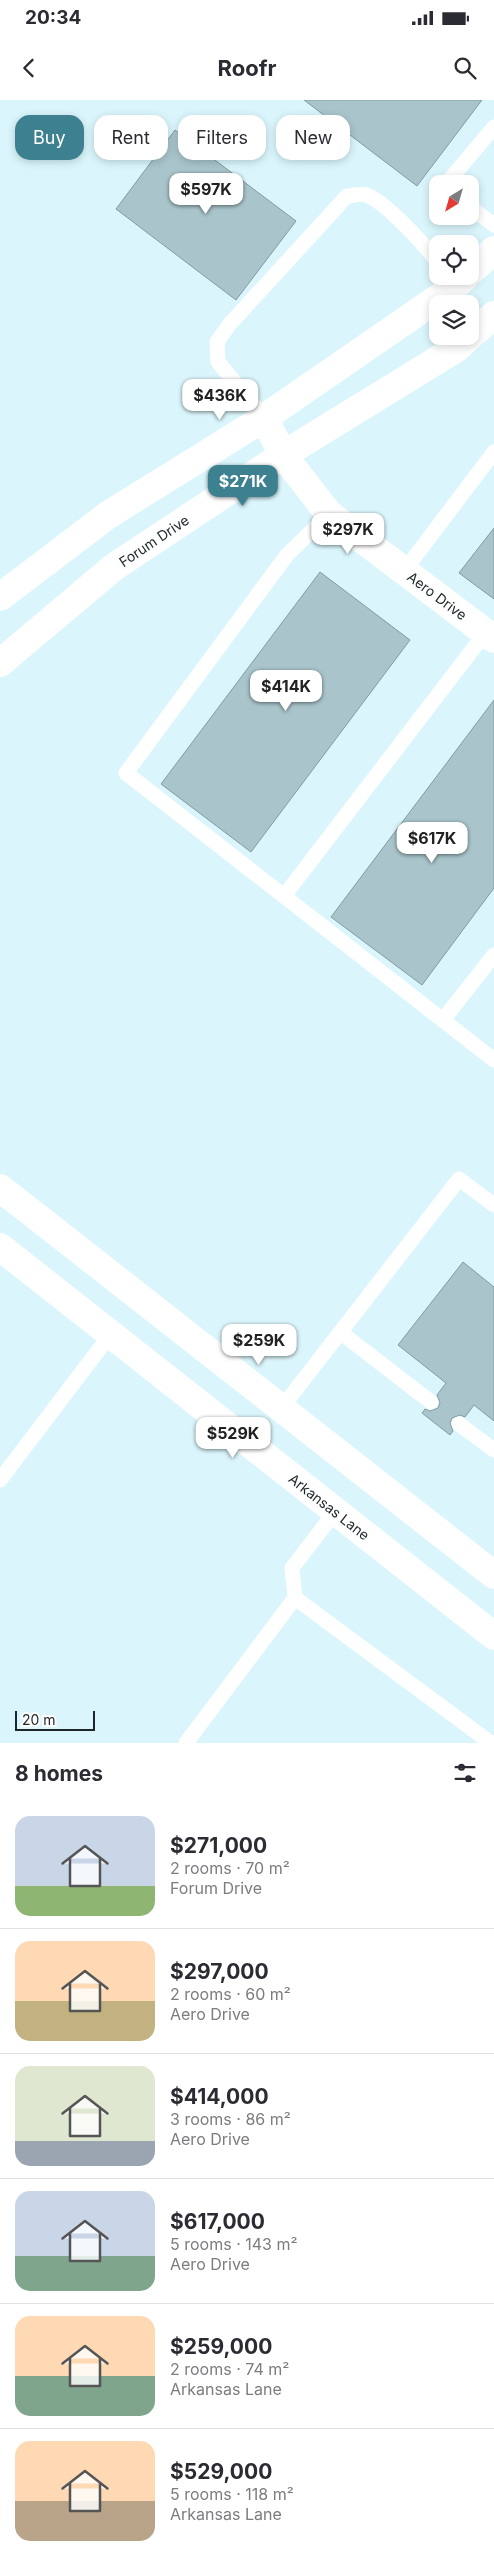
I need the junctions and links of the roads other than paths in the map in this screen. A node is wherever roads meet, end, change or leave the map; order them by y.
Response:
1 (494, 127) edge
2 (454, 175) edge
3 (479, 214) edge
4 (494, 225) edge
5 (494, 250) edge
6 (429, 251) edge
7 (479, 262) edge
8 (449, 285) edge
9 (494, 315) edge
10 (479, 328) edge
11 (460, 345) edge
12 (264, 418) junction
13 (494, 452) edge
14 (283, 455) junction
15 (329, 514) junction
16 (404, 571) junction
17 (0, 597) edge
18 (490, 636) edge
19 (0, 663) edge
20 (284, 896) junction
21 (494, 955) edge
22 (443, 1020) junction
23 (494, 1060) edge
24 (0, 1188) edge
25 (494, 1205) edge
26 (0, 1247) edge
27 (340, 1332) junction
28 (110, 1335) junction
29 (431, 1402) dead end
30 (280, 1410) junction
31 (459, 1424) dead end
32 (494, 1450) edge
33 (0, 1480) edge
34 (335, 1512) junction
35 (494, 1575) edge
36 (295, 1598) junction
37 (494, 1636) edge
38 (186, 1743) edge
39 (491, 1743) edge

1 - 2 lane
3 - 4 lane
5 - 7 street
6 - 12 lane
8 - 12 street
9 - 10 street, Forum Drive
11 - 14 street, Forum Drive
12 - 14 street, Aero Drive
12 - 17 street
13 - 16 lane
14 - 15 street, Aero Drive
14 - 19 street, Forum Drive
15 - 16 street, Aero Drive
15 - 20 lane
16 - 18 street, Aero Drive
18 - 20 lane
20 - 22 lane
21 - 22 lane
22 - 23 lane
24 - 30 street
25 - 27 lane
26 - 28 street, Arkansas Lane
27 - 29 lane
27 - 30 lane
28 - 33 lane
28 - 34 street, Arkansas Lane
30 - 35 street
31 - 32 lane
34 - 36 lane
34 - 37 street, Arkansas Lane
36 - 38 lane
36 - 39 lane

